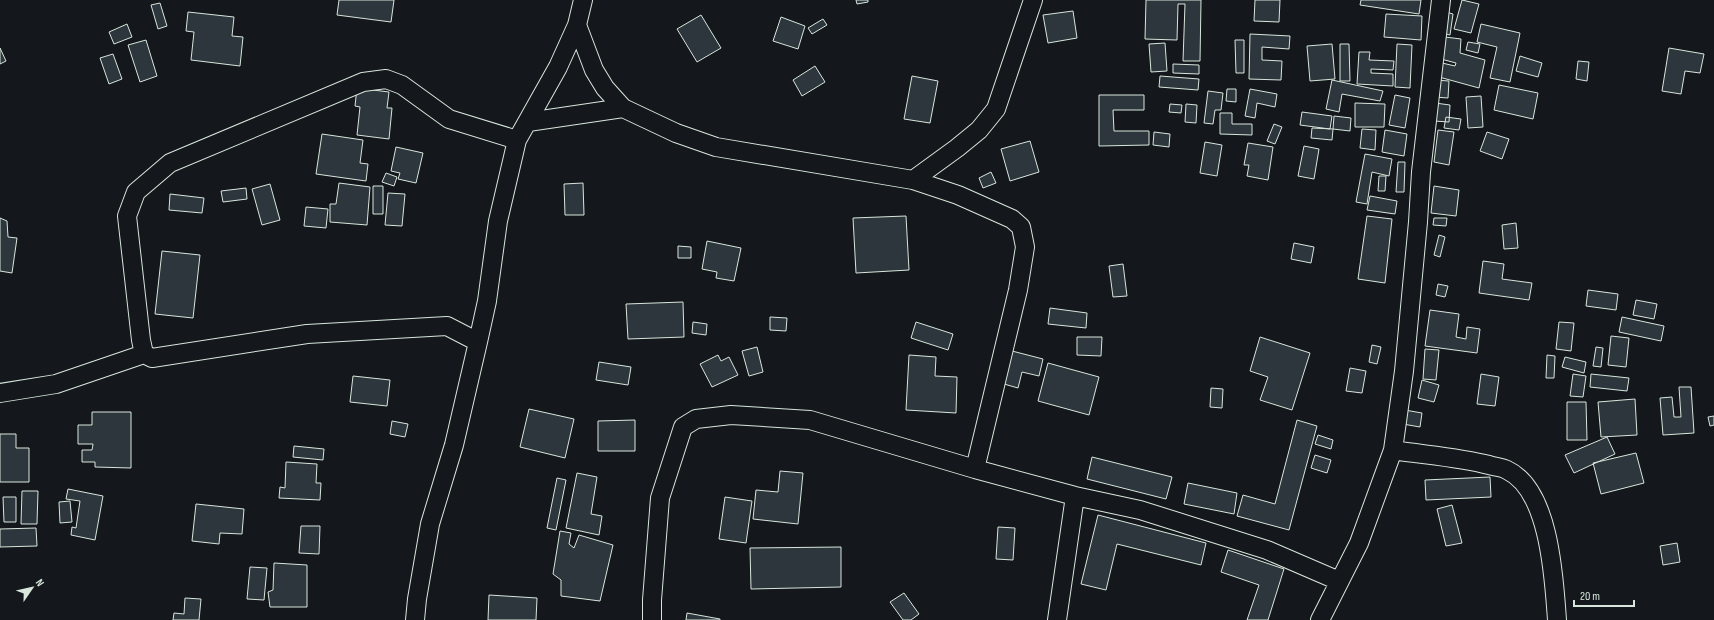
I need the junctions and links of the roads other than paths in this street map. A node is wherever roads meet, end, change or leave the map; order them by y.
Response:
1 (583, 0) edge
2 (1033, 0) edge
3 (1441, 0) edge
4 (577, 25) junction
5 (623, 108) junction
6 (528, 122) junction
7 (517, 140) junction
8 (913, 180) junction
9 (478, 342) junction
10 (144, 354) junction
11 (0, 393) edge
12 (1393, 450) junction
13 (975, 469) junction
14 (1075, 496) junction
15 (1340, 581) junction
16 (415, 620) edge
17 (652, 620) edge
18 (1057, 620) edge
19 (1320, 620) edge
20 (1557, 620) edge

1 - 4 street
2 - 8 street
3 - 12 street
4 - 5 street
4 - 6 street
5 - 6 street
5 - 8 street
6 - 7 street
7 - 9 street
7 - 10 street
8 - 13 street
9 - 10 street
9 - 16 street
10 - 11 street
12 - 15 street
12 - 20 street
13 - 14 street
13 - 17 street
14 - 15 street
14 - 18 street
15 - 19 street

